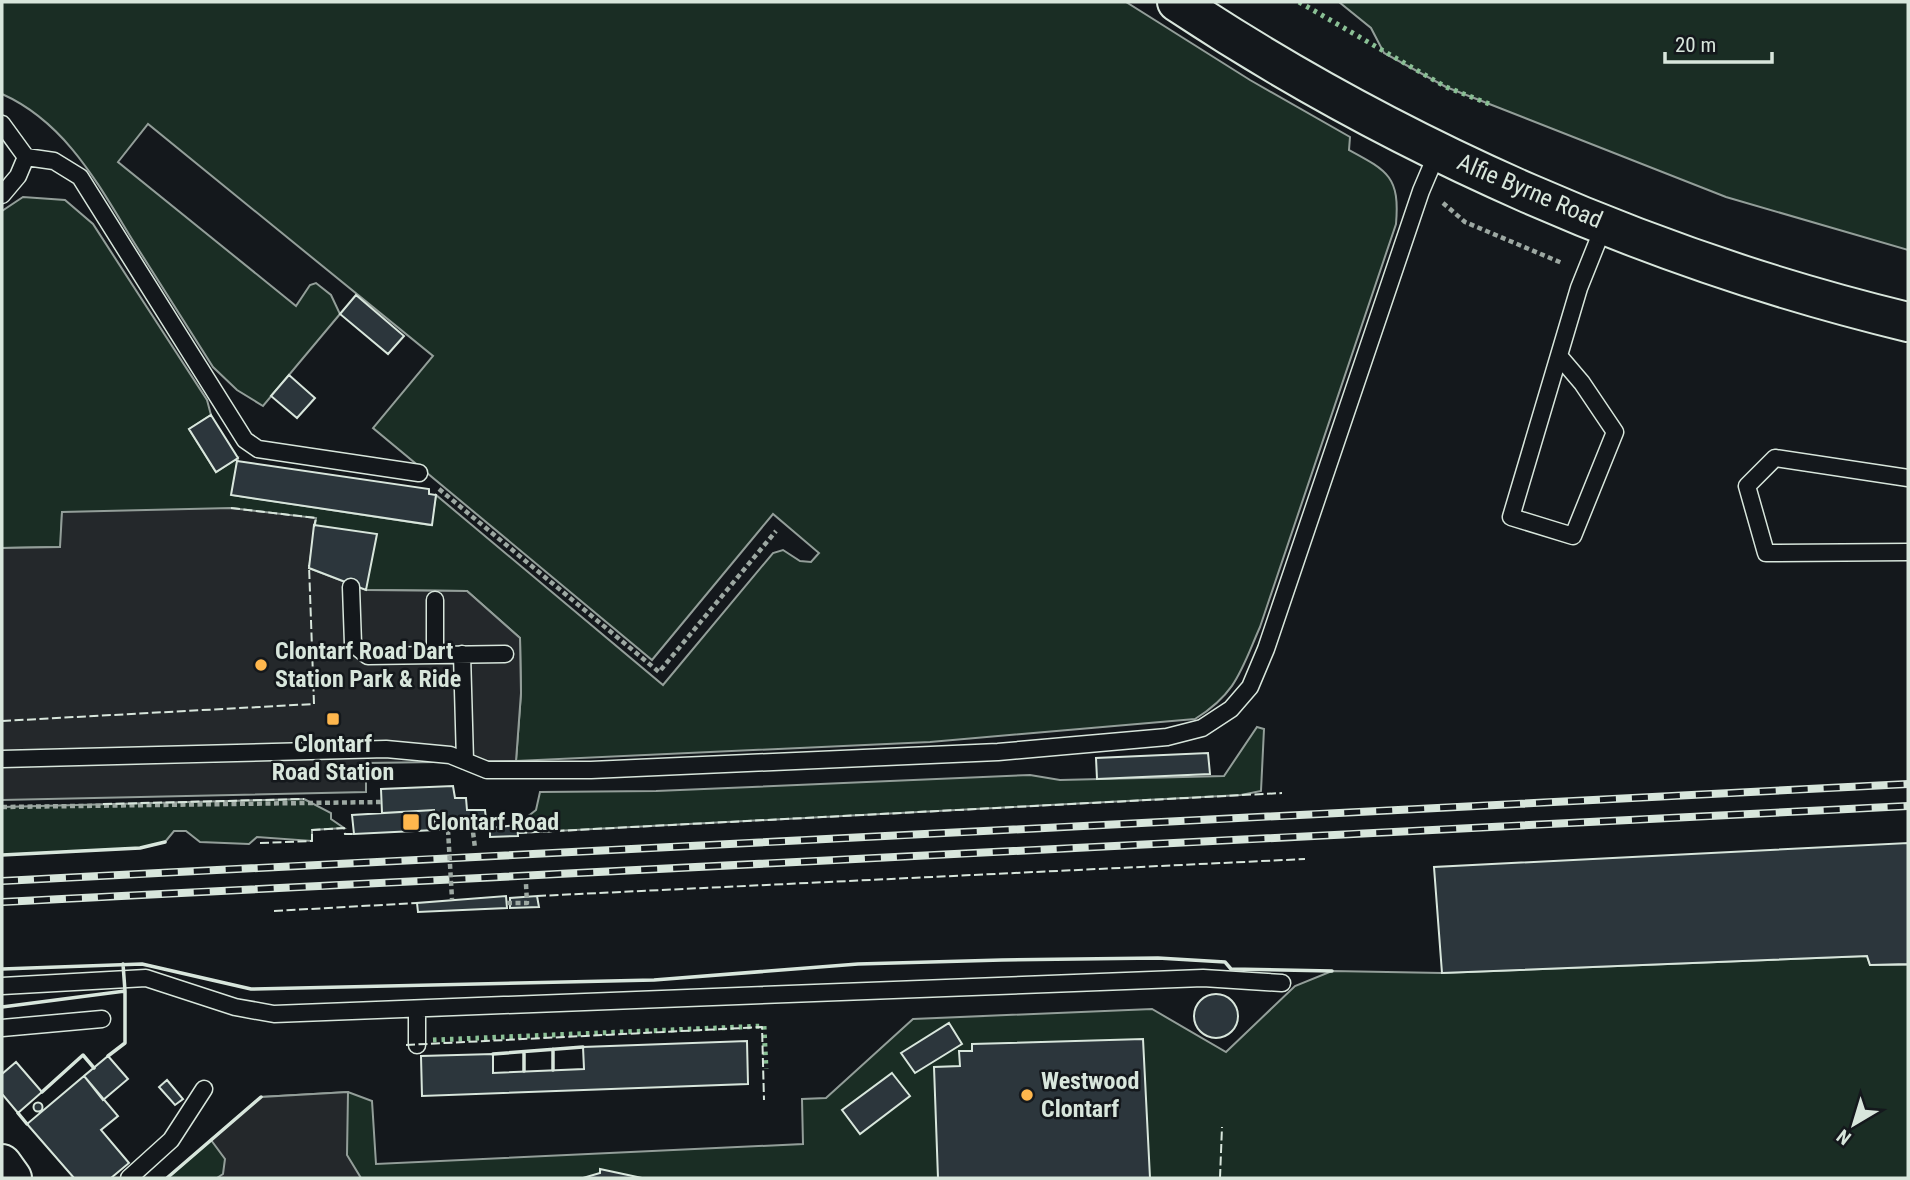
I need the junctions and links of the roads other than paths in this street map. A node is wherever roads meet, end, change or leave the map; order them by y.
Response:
1 (1177, 2) edge
2 (2, 124) edge
3 (1438, 151) junction
4 (26, 158) junction
5 (2, 195) edge
6 (1605, 223) junction
7 (1908, 322) edge
8 (1559, 356) junction
9 (419, 473) road end
10 (1908, 478) edge
11 (1908, 552) edge
12 (351, 587) dead end
13 (435, 600) dead end
14 (462, 654) junction
15 (505, 654) dead end
16 (435, 655) junction
17 (2, 759) edge
18 (466, 761) junction
19 (1282, 983) dead end
20 (2, 986) edge
21 (417, 1009) junction
22 (102, 1019) dead end
23 (2, 1028) edge
24 (417, 1045) dead end
25 (204, 1089) dead end
26 (2, 1164) edge
27 (12, 1178) edge
28 (129, 1178) edge

1 - 3 main road, Alfie Byrne Road
2 - 4 lane
3 - 6 main road, Alfie Byrne Road
3 - 18 lane
4 - 5 lane
4 - 9 lane
6 - 7 main road, Alfie Byrne Road
6 - 8 lane
8 - 8 lane
10 - 11 lane
12 - 16 lane
13 - 16 lane
14 - 15 lane
14 - 16 lane
14 - 18 lane
17 - 18 lane
19 - 21 lane
20 - 21 lane
21 - 24 lane
22 - 23 lane
25 - 28 lane
26 - 27 main road

